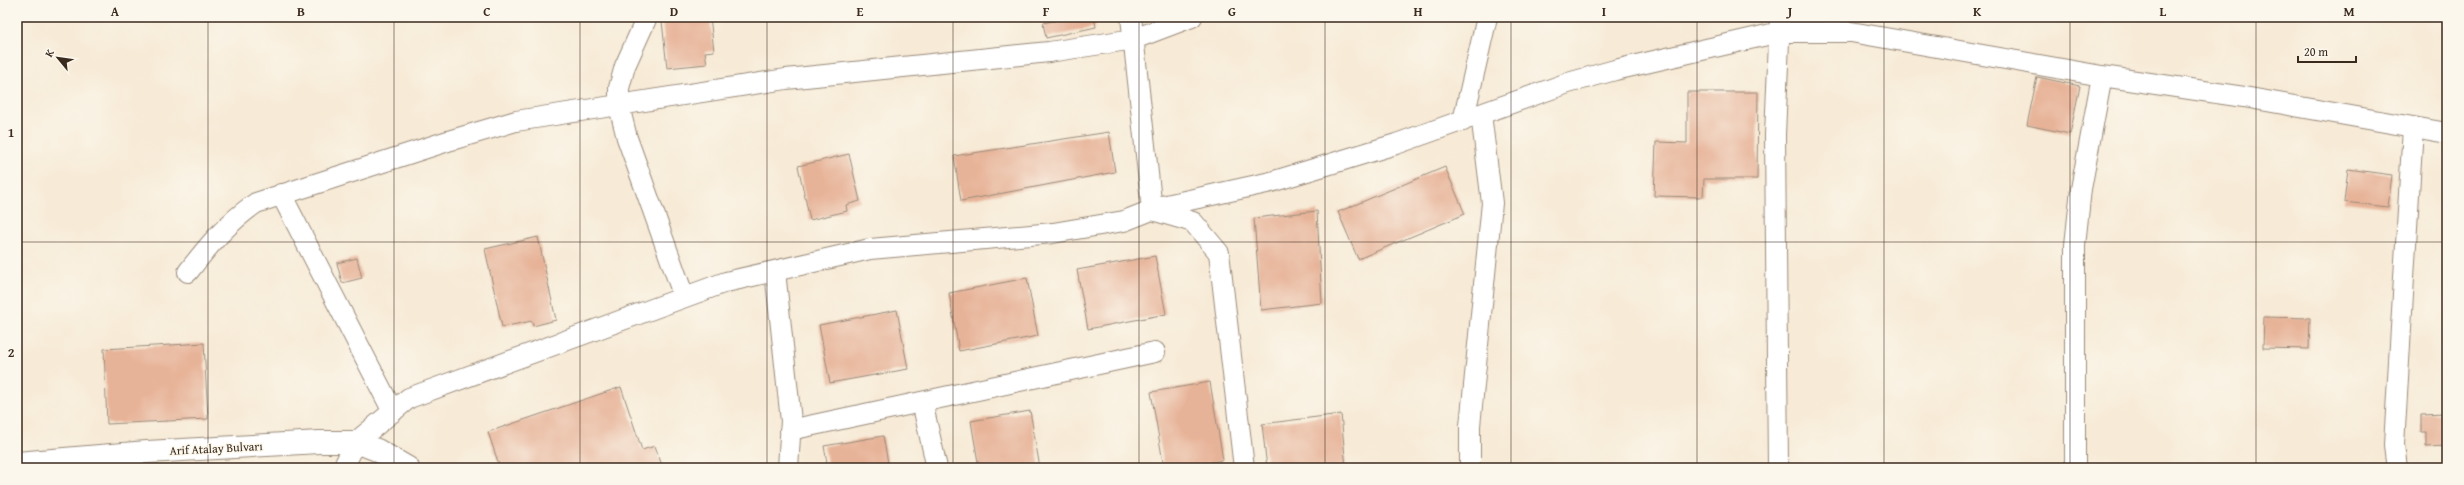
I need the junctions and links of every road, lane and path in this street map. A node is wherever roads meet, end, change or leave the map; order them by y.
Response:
1 (647, 17) edge
2 (1131, 17) edge
3 (1192, 17) edge
4 (1487, 17) edge
5 (1780, 24) edge
6 (1134, 39) junction
7 (2102, 76) junction
8 (619, 106) junction
9 (1472, 117) junction
10 (2413, 127) junction
11 (2447, 133) edge
12 (281, 194) junction
13 (1152, 210) junction
14 (775, 271) junction
15 (188, 272) dead end
16 (684, 297) junction
17 (1155, 352) dead end
18 (922, 402) junction
19 (393, 412) junction
20 (790, 430) junction
21 (356, 442) junction
22 (17, 463) edge
23 (343, 468) edge
24 (408, 468) edge
25 (788, 468) edge
26 (937, 468) edge
27 (1244, 468) edge
28 (1470, 468) edge
29 (1778, 468) edge
30 (2075, 468) edge
31 (2397, 468) edge

1 - 8 street
2 - 6 street
3 - 6 street
4 - 9 street
5 - 7 street
5 - 9 street
5 - 29 street
6 - 8 street
6 - 13 street
7 - 10 street
7 - 30 street
8 - 12 street
8 - 16 street
9 - 13 street
9 - 28 street
10 - 11 street
10 - 31 street
12 - 15 street
12 - 19 street
13 - 14 street
13 - 27 street
14 - 16 street
14 - 20 street
16 - 19 street
17 - 18 street
18 - 20 street
18 - 26 street
19 - 21 street
20 - 25 street
21 - 22 main road, Arif Atalay Bulvarı
21 - 23 street
21 - 24 main road, Arif Atalay Bulvarı

